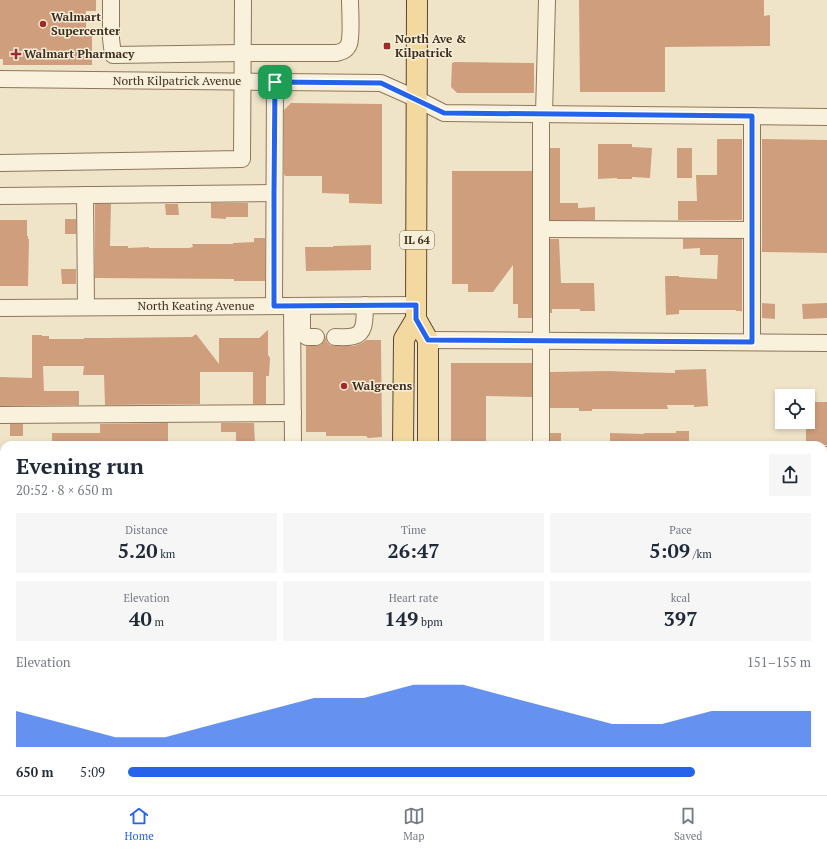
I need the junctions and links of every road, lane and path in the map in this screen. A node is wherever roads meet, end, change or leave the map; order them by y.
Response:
1 (111, 0) edge
2 (243, 0) edge
3 (350, 0) edge
4 (417, 0) edge
5 (546, 0) edge
6 (242, 53) junction
7 (114, 55) junction
8 (0, 80) edge
9 (115, 80) junction
10 (242, 82) junction
11 (275, 82) junction
12 (417, 100) junction
13 (542, 114) junction
14 (752, 116) junction
15 (827, 117) edge
16 (0, 163) edge
17 (274, 194) junction
18 (84, 195) junction
19 (0, 196) edge
20 (541, 229) junction
21 (752, 230) junction
22 (365, 305) junction
23 (274, 306) junction
24 (297, 306) junction
25 (86, 307) junction
26 (0, 308) edge
27 (416, 312) junction
28 (335, 337) dead end
29 (316, 338) dead end
30 (428, 340) junction
31 (541, 341) junction
32 (752, 342) junction
33 (827, 343) edge
34 (293, 413) junction
35 (0, 415) edge
36 (293, 441) edge
37 (403, 441) edge
38 (428, 441) edge
39 (541, 441) edge
40 (827, 690) edge
41 (827, 795) edge

1 - 7 street
2 - 6 street
3 - 6 street
4 - 12 main road, IL 64
5 - 13 street
6 - 7 street
6 - 10 street
7 - 9 street
8 - 9 street, North Kilpatrick Avenue
9 - 10 street, North Kilpatrick Avenue
10 - 11 street, North Kilpatrick Avenue
10 - 16 street
11 - 12 street, North Kilpatrick Avenue
11 - 17 street
12 - 13 street, North Kilpatrick Avenue
12 - 27 main road, IL 64
13 - 14 street, North Kilpatrick Avenue
13 - 20 street
14 - 15 street, North Kilpatrick Avenue
14 - 21 street
17 - 18 street
17 - 23 street
18 - 19 street
18 - 25 street
20 - 21 street
20 - 31 street
21 - 32 street
22 - 24 street, North Keating Avenue
22 - 27 street, North Keating Avenue
22 - 28 street
23 - 24 street, North Keating Avenue
23 - 25 street, North Keating Avenue
24 - 29 street
24 - 34 street
25 - 26 street, North Keating Avenue
27 - 30 main road
27 - 37 main road
30 - 31 street
30 - 38 main road
31 - 32 street
31 - 39 street
32 - 33 street
34 - 35 street
34 - 36 street
40 - 41 street

